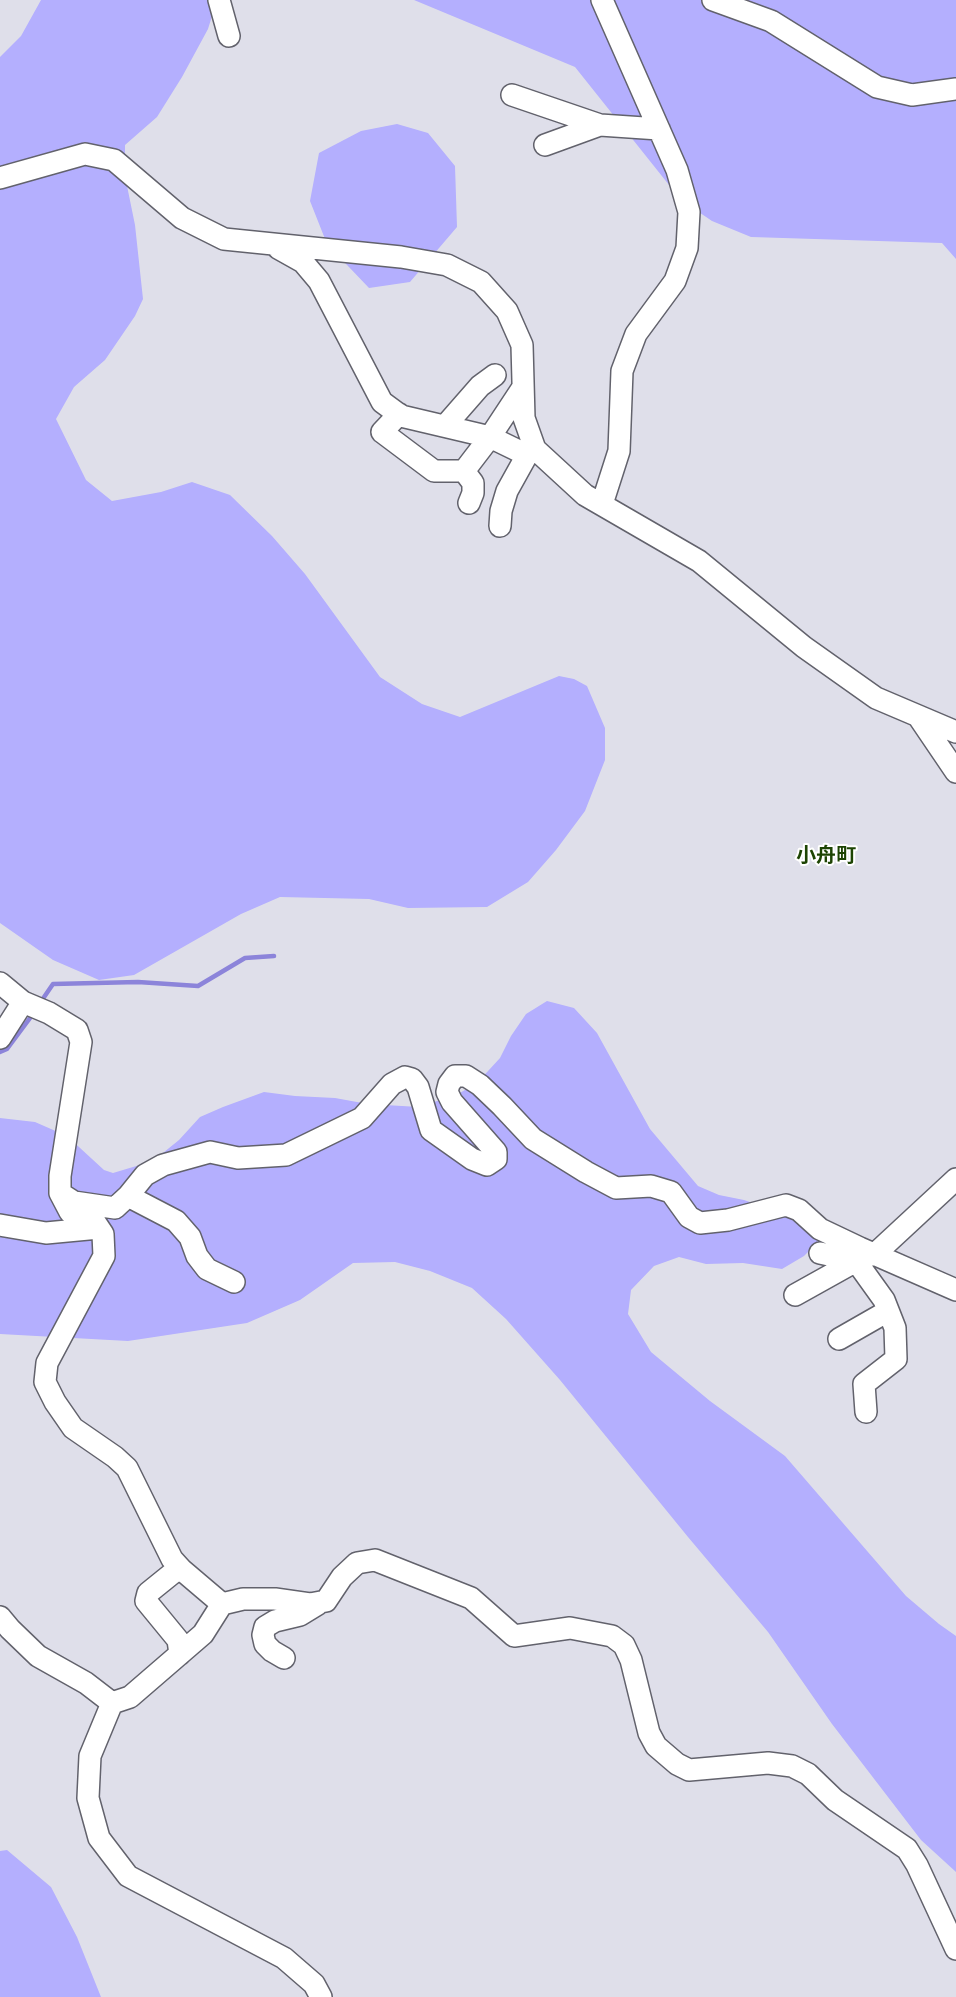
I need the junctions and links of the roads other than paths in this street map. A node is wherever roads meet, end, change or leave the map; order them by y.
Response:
1 (219, 0) edge
2 (602, 0) edge
3 (713, 0) edge
4 (229, 36) dead end
5 (956, 89) edge
6 (512, 95) dead end
7 (600, 125) junction
8 (659, 129) junction
9 (545, 145) dead end
10 (0, 178) edge
11 (270, 243) junction
12 (495, 374) dead end
13 (523, 387) junction
14 (398, 414) junction
15 (445, 426) junction
16 (490, 437) junction
17 (531, 452) junction
18 (464, 471) junction
19 (470, 503) dead end
20 (602, 504) junction
21 (500, 526) dead end
22 (918, 716) junction
23 (956, 732) edge
24 (956, 772) edge
25 (0, 983) edge
26 (34, 1007) junction
27 (0, 1038) edge
28 (956, 1179) edge
29 (60, 1193) junction
30 (128, 1196) junction
31 (0, 1225) edge
32 (99, 1228) junction
33 (820, 1253) dead end
34 (863, 1255) junction
35 (234, 1282) dead end
36 (956, 1290) edge
37 (795, 1295) dead end
38 (888, 1311) junction
39 (839, 1339) dead end
40 (866, 1412) dead end
41 (182, 1570) junction
42 (323, 1602) junction
43 (222, 1604) junction
44 (0, 1617) edge
45 (180, 1654) junction
46 (284, 1658) dead end
47 (112, 1703) junction
48 (956, 1949) edge
49 (321, 1997) edge

1 - 4 street
2 - 8 street
3 - 5 street
6 - 7 street
7 - 8 street
7 - 9 street
8 - 20 street
10 - 11 street
11 - 13 street
11 - 14 street
12 - 15 street
13 - 16 street
13 - 17 street
14 - 15 street
14 - 18 street
15 - 16 street
16 - 17 street
16 - 18 street
17 - 20 street
17 - 21 street
18 - 19 street
20 - 22 street
22 - 23 street
22 - 24 street
25 - 26 street
26 - 27 street
26 - 29 street
28 - 34 street
29 - 30 street
29 - 32 street
30 - 34 street
30 - 35 street
31 - 32 street
32 - 41 street
33 - 34 street
34 - 36 street
34 - 37 street
34 - 38 street
38 - 39 street
38 - 40 street
41 - 43 street
41 - 45 street
42 - 43 street
42 - 46 street
42 - 48 street
43 - 45 street
44 - 47 street
45 - 47 street
47 - 49 street

